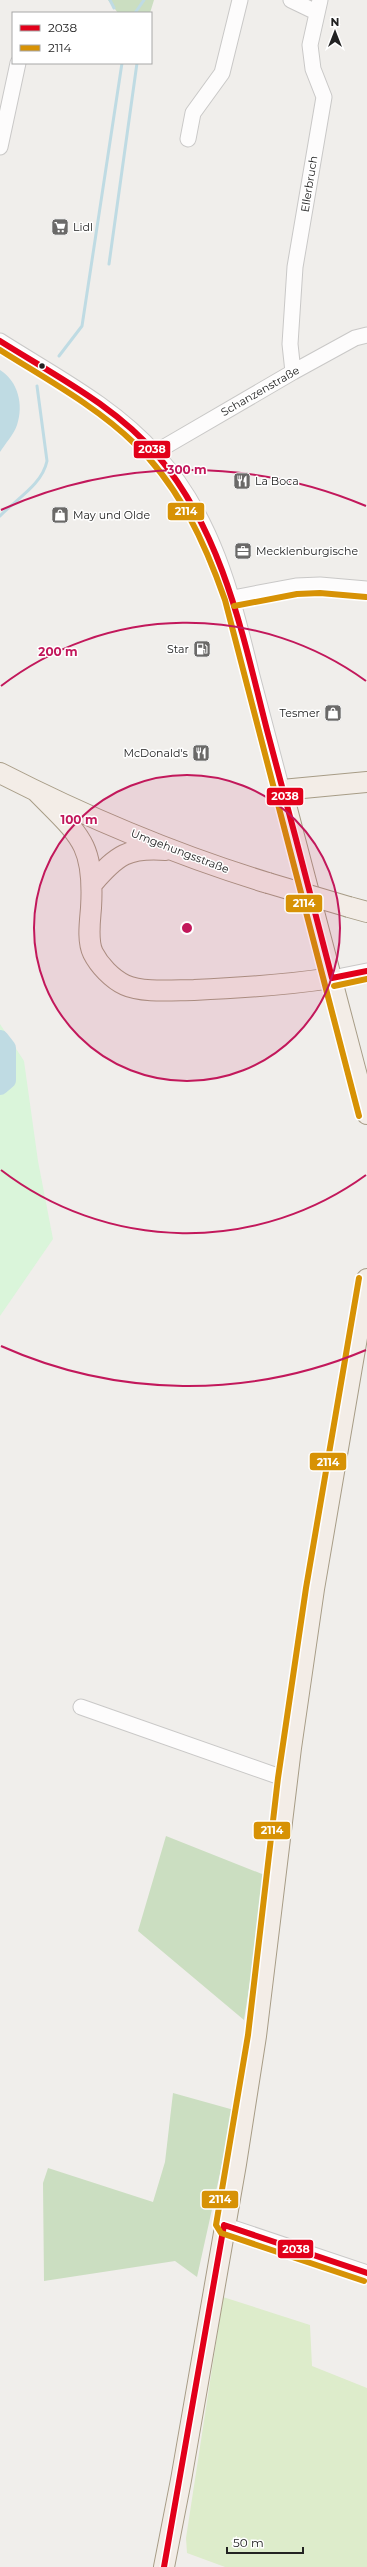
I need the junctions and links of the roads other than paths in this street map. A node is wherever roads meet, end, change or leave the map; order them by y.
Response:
1 (240, 0) edge
2 (291, 0) edge
3 (318, 6) edge
4 (18, 64) edge
5 (188, 139) dead end
6 (0, 146) edge
7 (367, 335) edge
8 (0, 341) edge
9 (292, 372) junction
10 (156, 454) junction
11 (367, 589) edge
12 (233, 598) junction
13 (0, 774) edge
14 (367, 782) edge
15 (282, 790) junction
16 (37, 792) junction
17 (176, 851) junction
18 (93, 883) junction
19 (358, 910) edge
20 (367, 971) edge
21 (332, 978) junction
22 (367, 1114) edge
23 (367, 1279) edge
24 (81, 1707) dead end
25 (286, 1779) junction
26 (224, 2225) junction
27 (367, 2273) edge
28 (164, 2567) edge

1 - 5 street
2 - 3 street
3 - 9 street, Ellerbruch
4 - 6 street
7 - 9 street, Schanzenstraße
8 - 10 street
9 - 10 street, Schanzenstraße
10 - 12 street
11 - 12 street
12 - 15 street
13 - 16 main road, Umgehungsstraße
14 - 15 main road
15 - 21 main road
16 - 17 main road, Umgehungsstraße
16 - 18 main road
17 - 18 main road
17 - 19 main road, Umgehungsstraße, bridge
18 - 21 main road
20 - 21 street
21 - 22 main road
23 - 25 main road
24 - 25 street
25 - 26 main road
26 - 27 street
26 - 28 main road

